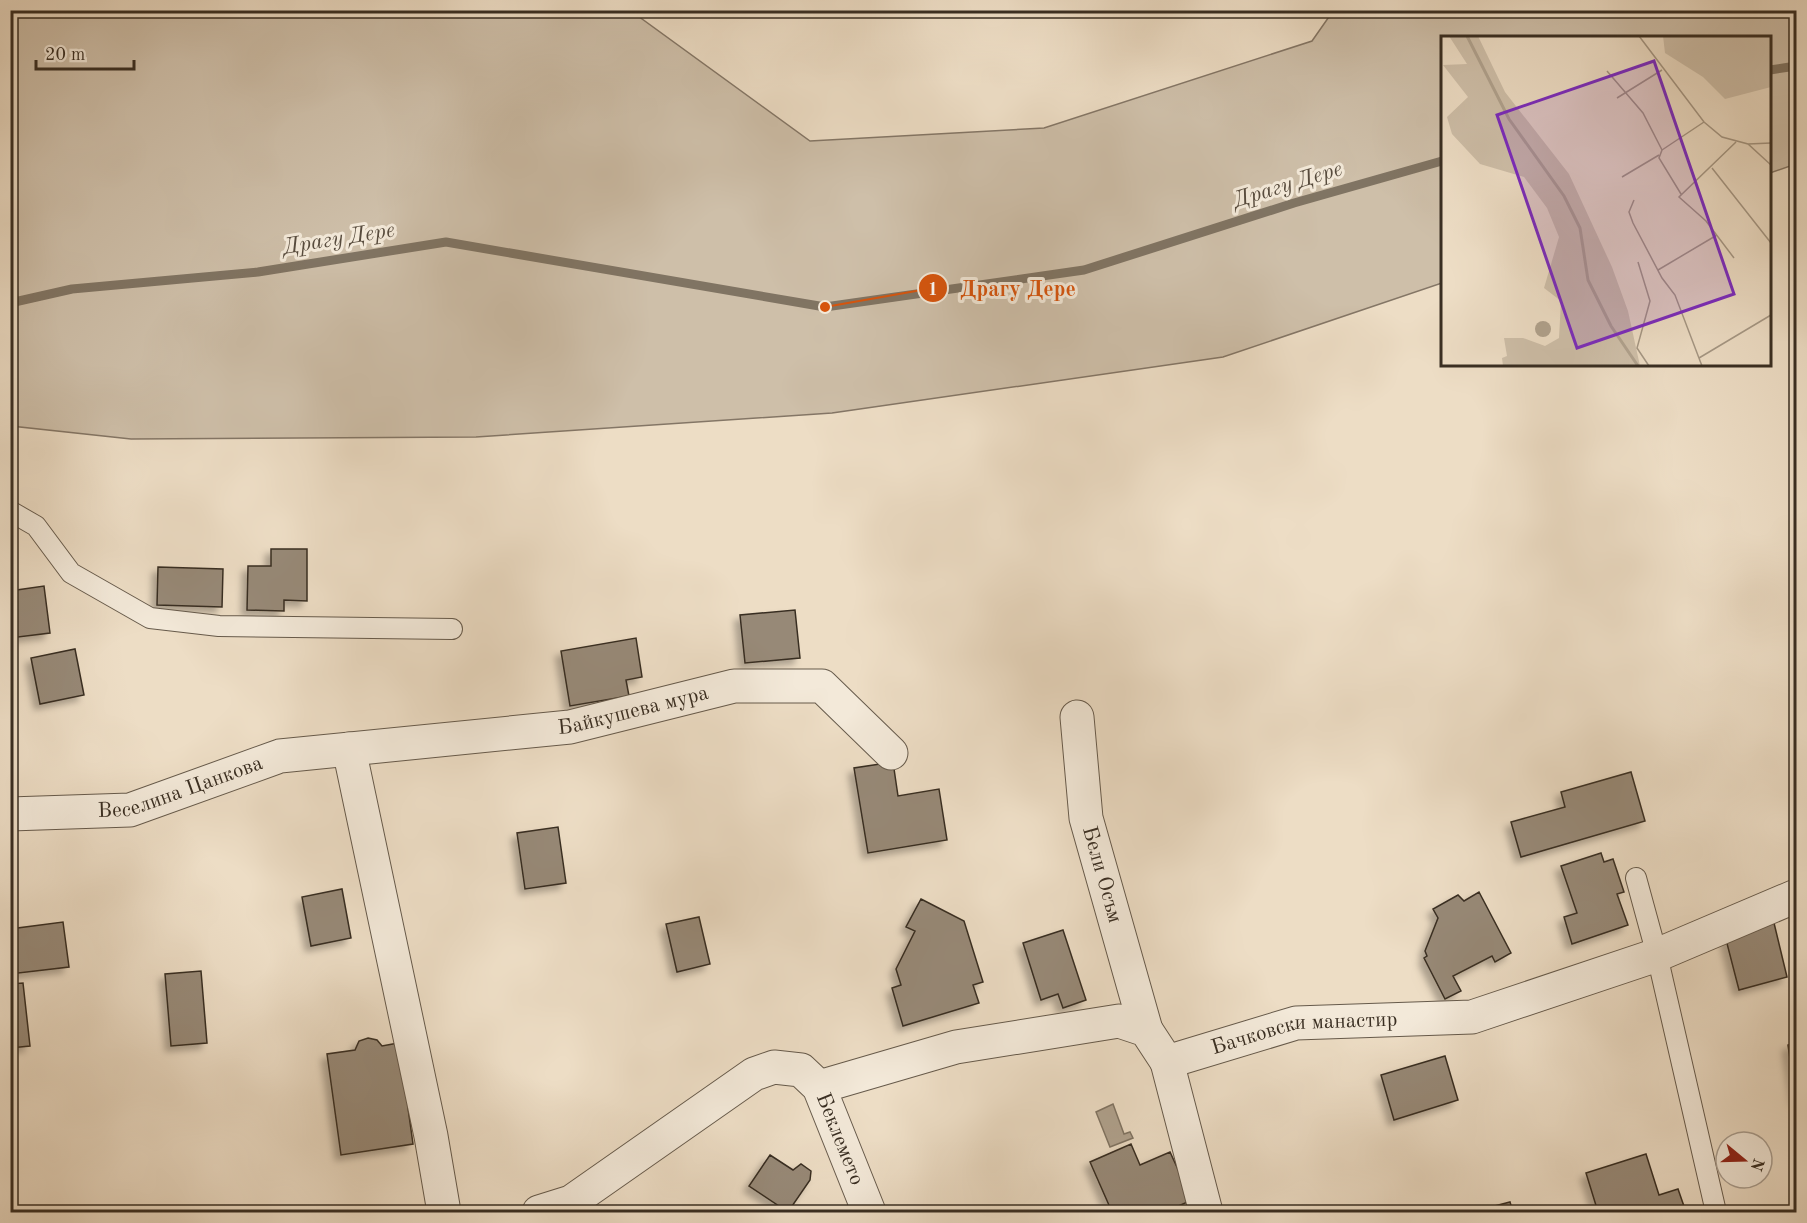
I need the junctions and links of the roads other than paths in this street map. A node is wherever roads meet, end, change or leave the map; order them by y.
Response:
1 (10, 512) edge
2 (452, 629) dead end
3 (1077, 717) dead end
4 (349, 749) junction
5 (891, 753) dead end
6 (10, 813) edge
7 (1636, 878) dead end
8 (1797, 896) edge
9 (1657, 955) junction
10 (1146, 1029) junction
11 (1167, 1062) junction
12 (810, 1079) junction
13 (444, 1212) edge
14 (539, 1212) edge
15 (869, 1212) edge
16 (1206, 1212) edge
17 (1716, 1212) edge

1 - 2 lane
3 - 10 street, Бели Осъм
4 - 5 street, Байкушева мура
4 - 6 street, Веселина Цанкова
4 - 13 street
7 - 9 lane
8 - 9 street, Бачковски манастир
9 - 11 street, Бачковски манастир
9 - 17 lane
10 - 11 street
10 - 12 street
11 - 16 street
12 - 14 street
12 - 15 street, Беклемето

